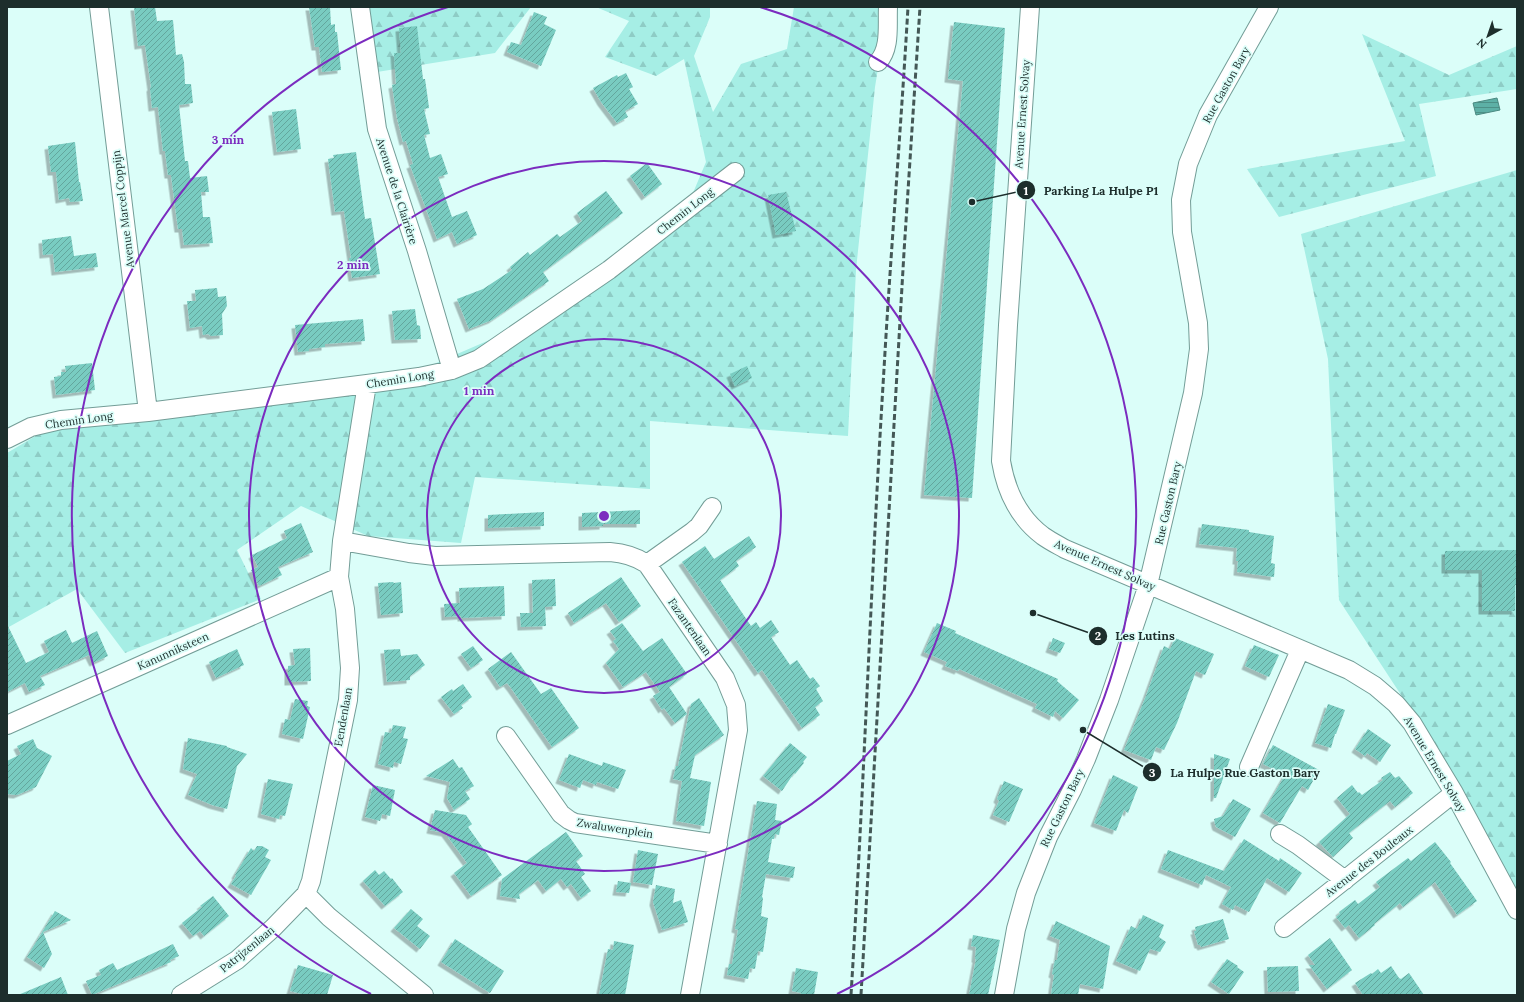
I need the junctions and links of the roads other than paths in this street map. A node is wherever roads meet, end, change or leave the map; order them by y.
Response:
1 (99, 7) edge
2 (360, 7) edge
3 (888, 7) edge
4 (1030, 7) edge
5 (1269, 7) edge
6 (878, 62) dead end
7 (735, 172) dead end
8 (452, 370) junction
9 (367, 384) junction
10 (148, 412) junction
11 (7, 439) edge
12 (712, 507) dead end
13 (342, 541) junction
14 (647, 564) junction
15 (339, 577) junction
16 (1148, 585) junction
17 (1300, 650) junction
18 (7, 725) edge
19 (506, 736) dead end
20 (1249, 767) dead end
21 (1454, 793) junction
22 (1280, 834) dead end
23 (718, 844) junction
24 (1345, 880) junction
25 (306, 894) junction
26 (1517, 910) edge
27 (1284, 928) dead end
28 (181, 995) edge
29 (424, 995) edge
30 (690, 995) edge
31 (1004, 995) edge

1 - 10 street, Avenue Marcel Coppijn
2 - 8 street, Avenue de la Clairière
3 - 6 street
4 - 16 street, Avenue Ernest Solvay
5 - 16 street, Rue Gaston Bary
7 - 8 street, Chemin Long
8 - 9 street, Chemin Long
9 - 10 street, Chemin Long
9 - 13 street, Eendenlaan
10 - 11 street, Chemin Long
12 - 14 street
13 - 14 street, Fazantenlaan
13 - 15 street, Eendenlaan
14 - 23 street, Fazantenlaan
15 - 18 street, Kanunniksteen
15 - 25 street, Eendenlaan
16 - 17 street, Avenue Ernest Solvay
16 - 31 street, Rue Gaston Bary
17 - 20 street
17 - 21 street, Avenue Ernest Solvay
19 - 23 street, Zwaluwenplein
21 - 24 street, Avenue des Bouleaux
21 - 26 street, Avenue Ernest Solvay
22 - 24 street
23 - 30 street, Fazantenlaan
24 - 27 street, Avenue des Bouleaux
25 - 28 street, Patrijzenlaan
25 - 29 street

